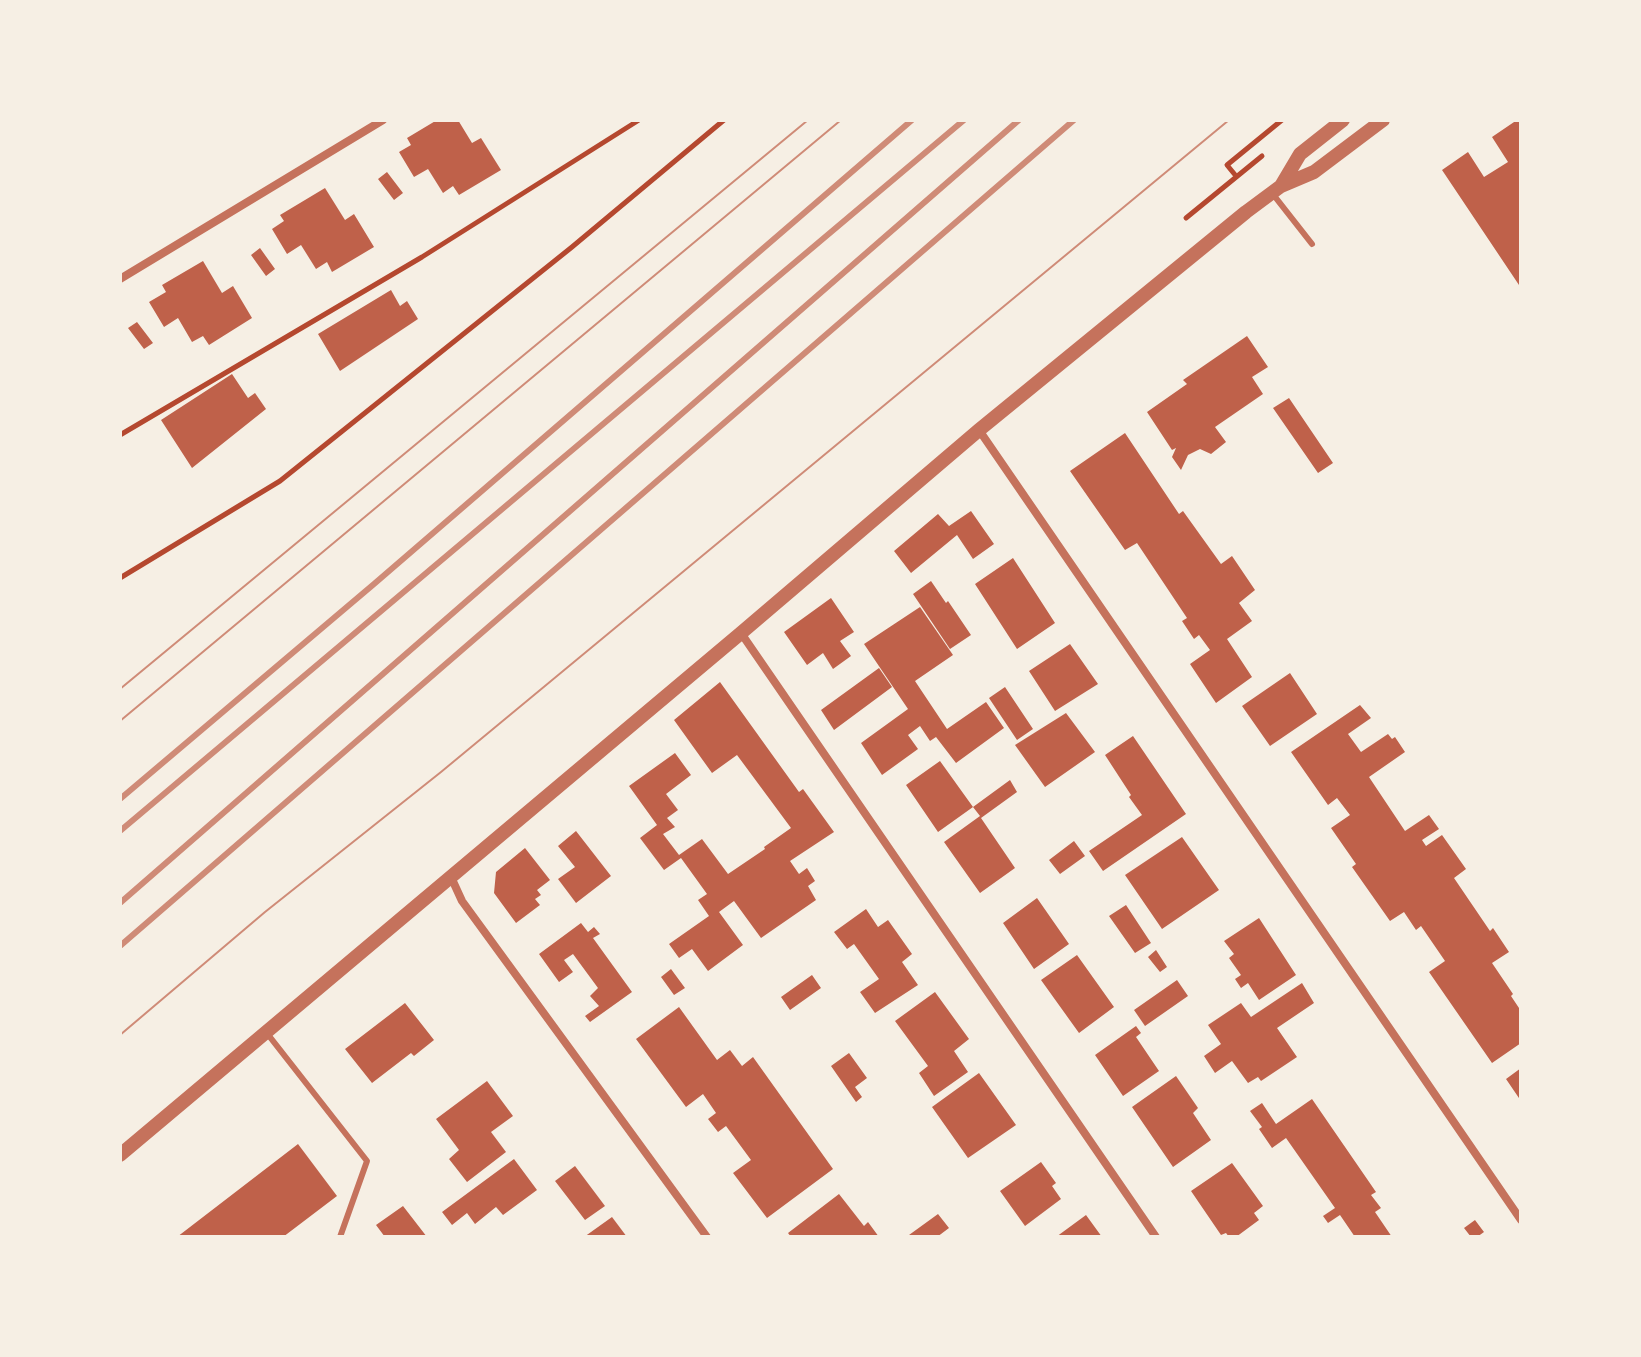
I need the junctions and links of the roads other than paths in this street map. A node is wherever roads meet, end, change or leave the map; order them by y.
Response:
1 (383, 120) edge
2 (1343, 120) edge
3 (1383, 120) edge
4 (372, 123) edge
5 (1276, 190) junction
6 (1312, 244) dead end
7 (120, 279) edge
8 (979, 430) junction
9 (741, 633) junction
10 (451, 877) junction
11 (266, 1032) junction
12 (120, 1155) edge
13 (1521, 1220) edge
14 (340, 1237) edge
15 (707, 1237) edge
16 (1156, 1237) edge

1 - 4 street
2 - 5 street
3 - 5 street
4 - 7 street
5 - 6 lane
5 - 8 street
8 - 9 street
8 - 13 street
9 - 10 street
9 - 16 street
10 - 11 street
10 - 15 street
11 - 12 street
11 - 14 lane

